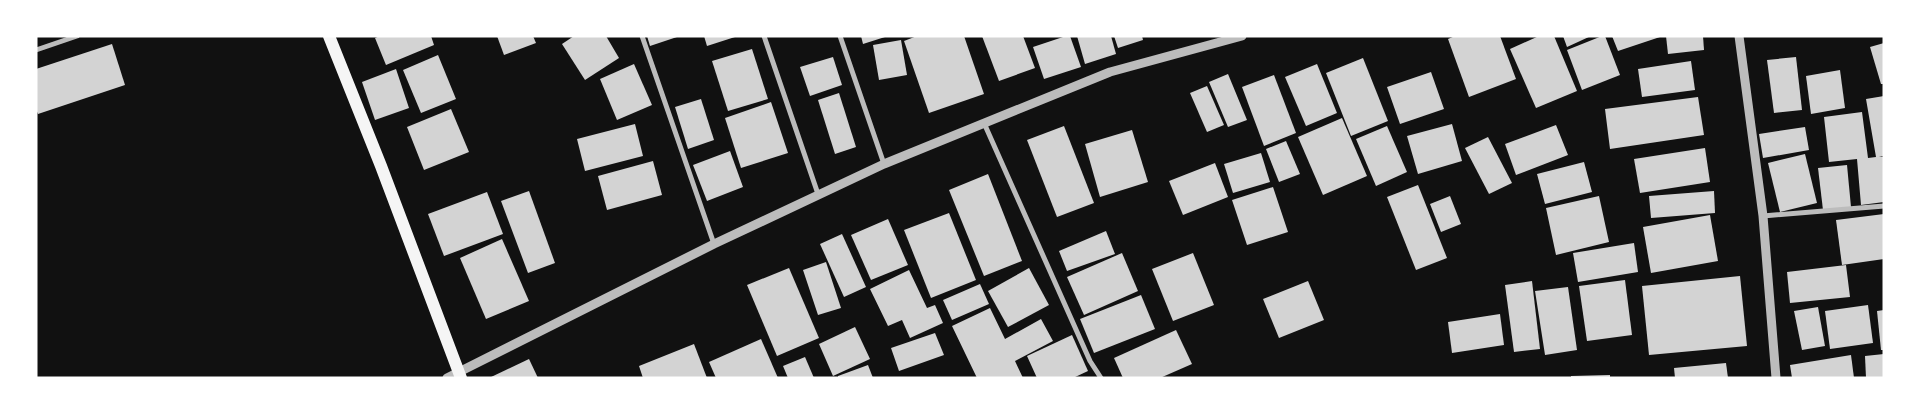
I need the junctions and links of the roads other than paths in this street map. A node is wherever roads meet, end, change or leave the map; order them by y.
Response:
1 (77, 36) edge
2 (329, 36) edge
3 (642, 36) edge
4 (764, 36) edge
5 (840, 36) edge
6 (1242, 36) edge
7 (1739, 36) edge
8 (36, 50) edge
9 (984, 123) junction
10 (884, 164) junction
11 (818, 194) junction
12 (1884, 206) edge
13 (1763, 216) junction
14 (714, 244) junction
15 (455, 376) edge
16 (1101, 378) edge
17 (1776, 378) edge

1 - 8 street
2 - 15 main road
3 - 14 street
4 - 11 street
5 - 10 street
6 - 9 street
7 - 13 street
9 - 10 street
9 - 16 street
10 - 11 street
11 - 14 street
12 - 13 street
13 - 17 street
14 - 15 street

